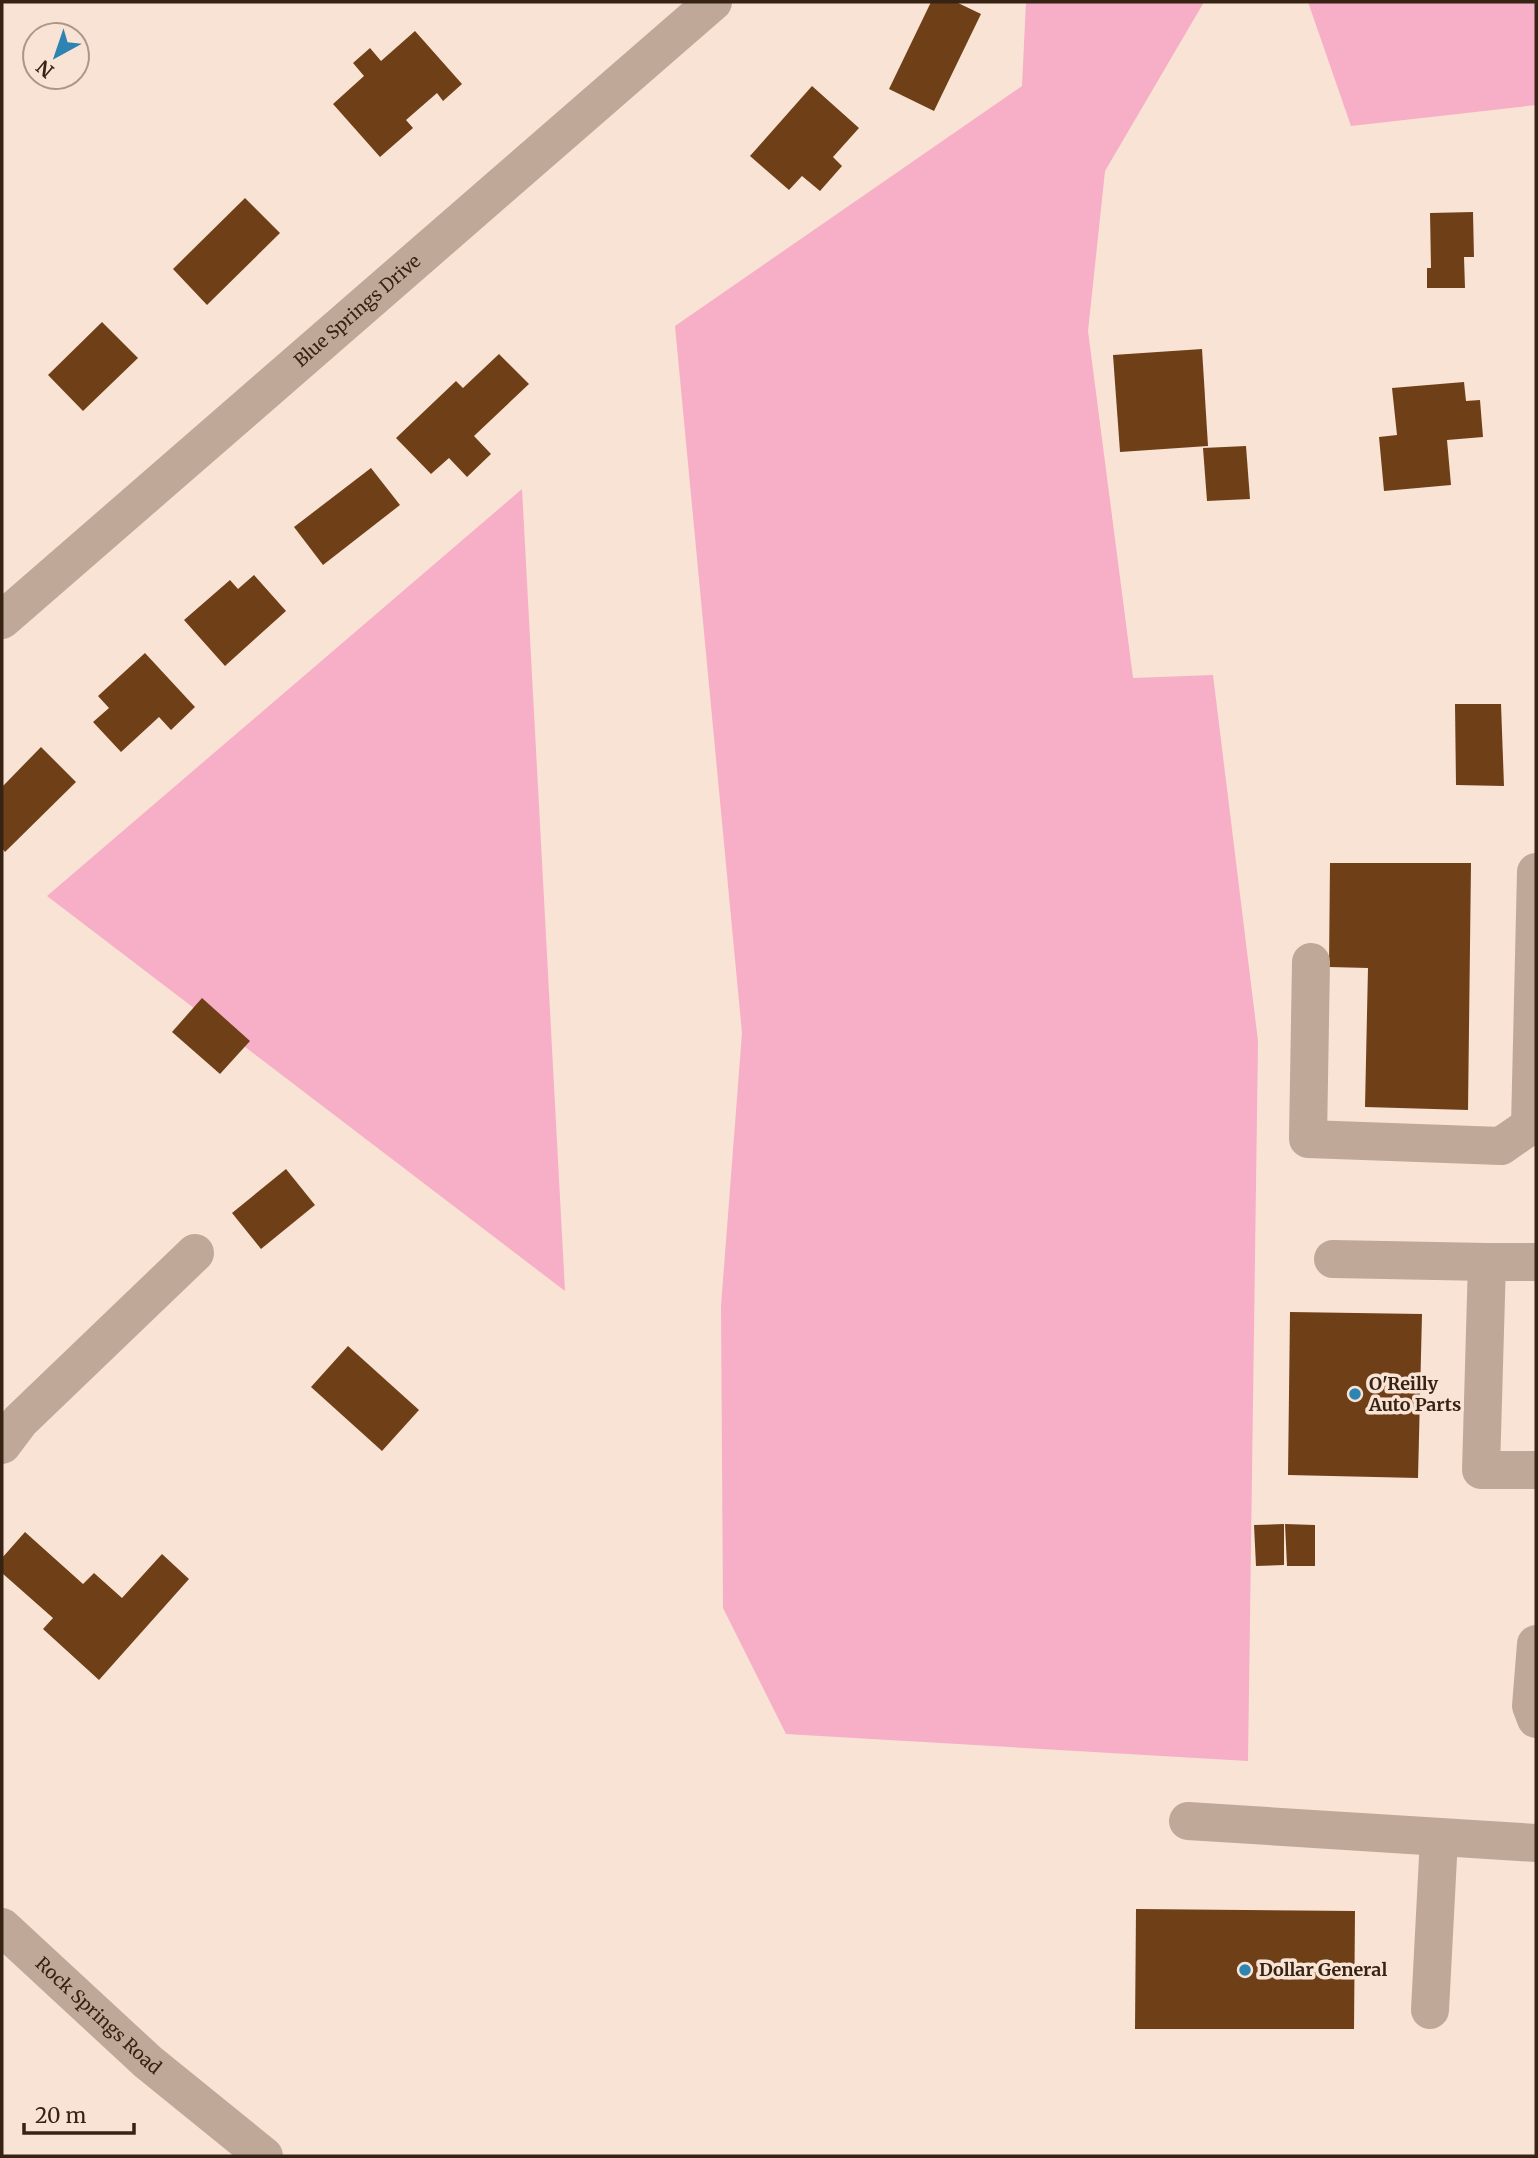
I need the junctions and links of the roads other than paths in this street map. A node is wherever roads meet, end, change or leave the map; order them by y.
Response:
1 (713, 2) edge
2 (2, 620) edge
3 (1536, 872) edge
4 (1311, 962) dead end
5 (1533, 1126) edge
6 (195, 1253) dead end
7 (1333, 1259) dead end
8 (1487, 1262) junction
9 (1536, 1262) edge
10 (2, 1445) edge
11 (1536, 1470) edge
12 (1536, 1644) edge
13 (1536, 1719) edge
14 (1188, 1821) dead end
15 (1439, 1838) junction
16 (1536, 1843) edge
17 (2, 1927) edge
18 (1430, 2010) dead end
19 (264, 2156) edge

1 - 2 street, Blue Springs Drive
3 - 5 street
4 - 5 street
6 - 10 street
7 - 8 street
8 - 9 street
8 - 11 street
12 - 13 street
14 - 15 street
15 - 16 street
15 - 18 street
17 - 19 street, Rock Springs Road

